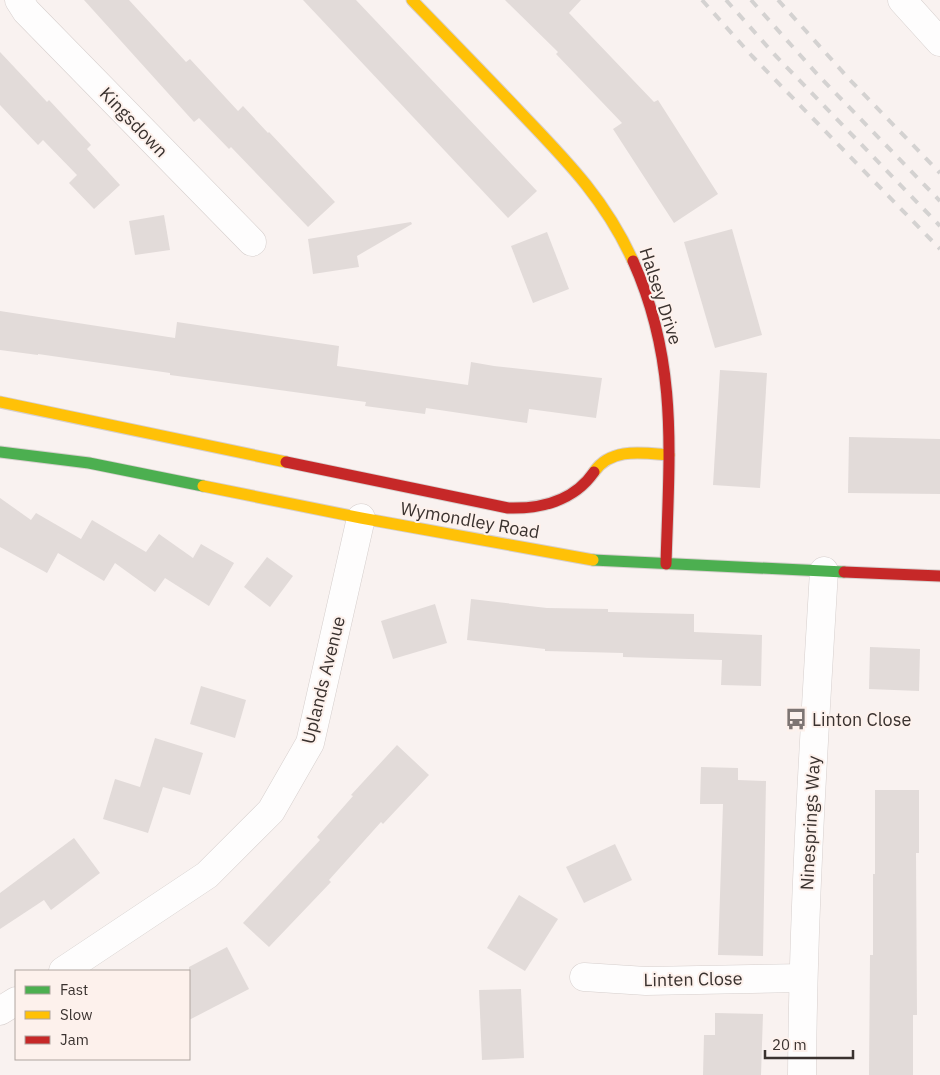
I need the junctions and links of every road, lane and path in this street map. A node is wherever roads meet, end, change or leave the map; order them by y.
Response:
1 (18, 0) edge
2 (412, 0) edge
3 (902, 0) edge
4 (940, 42) edge
5 (252, 242) dead end
6 (0, 402) edge
7 (0, 452) edge
8 (669, 455) junction
9 (362, 518) junction
10 (666, 564) junction
11 (824, 571) junction
12 (940, 576) edge
13 (64, 970) edge
14 (584, 977) dead end
15 (803, 978) junction
16 (15, 1002) edge
17 (0, 1012) edge
18 (802, 1075) edge

1 - 5 street, Kingsdown
2 - 8 street, Halsey Drive
3 - 4 street
6 - 8 street, Wymondley Road
7 - 9 street, Wymondley Road
8 - 10 street, Halsey Drive
9 - 10 street, Wymondley Road
9 - 13 street, Uplands Avenue
10 - 11 street, Wymondley Road
11 - 12 street, Wymondley Road
11 - 15 street, Ninesprings Way
14 - 15 street, Linten Close
15 - 18 street, Ninesprings Way
16 - 17 street

